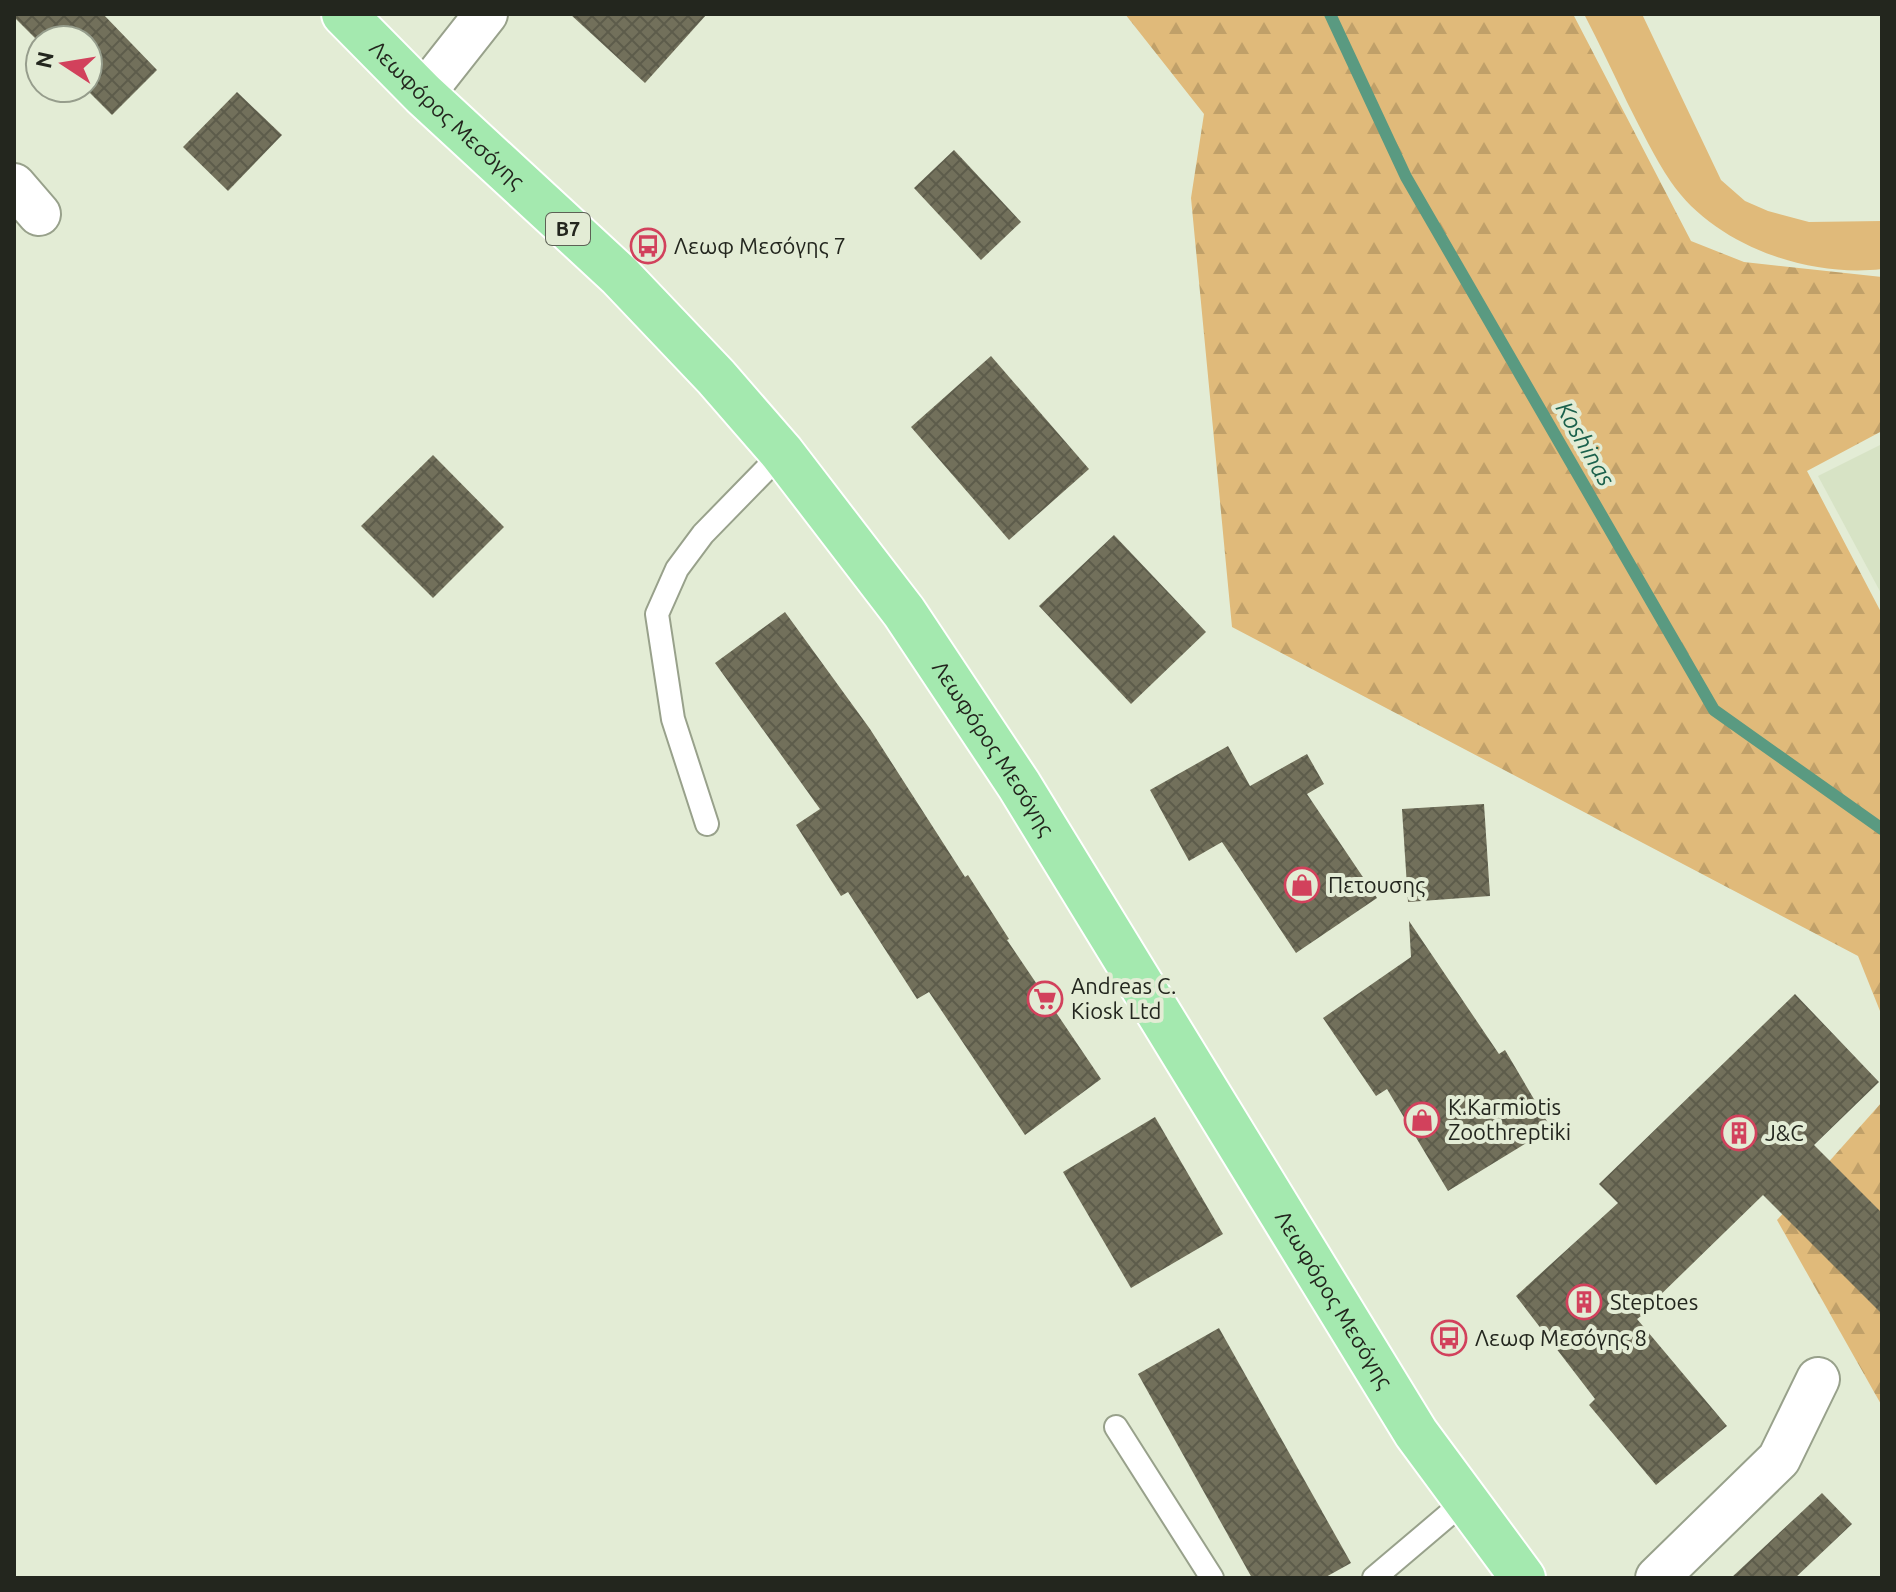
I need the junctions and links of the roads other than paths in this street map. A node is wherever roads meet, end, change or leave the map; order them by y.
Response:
1 (344, 14) edge
2 (486, 14) edge
3 (423, 94) junction
4 (782, 453) junction
5 (707, 824) dead end
6 (1818, 1379) dead end
7 (1116, 1427) dead end
8 (1466, 1500) junction
9 (1212, 1578) edge
10 (1374, 1578) edge
11 (1523, 1578) edge
12 (1657, 1578) edge

1 - 3 main road, Λεωφόρος Μεσόγης / B7
2 - 3 street
3 - 4 main road, Λεωφόρος Μεσόγης / B7
4 - 5 lane
4 - 8 main road, Λεωφόρος Μεσόγης / B7
6 - 12 street
7 - 9 lane
8 - 10 lane
8 - 11 main road, Λεωφόρος Μεσόγης / B7

